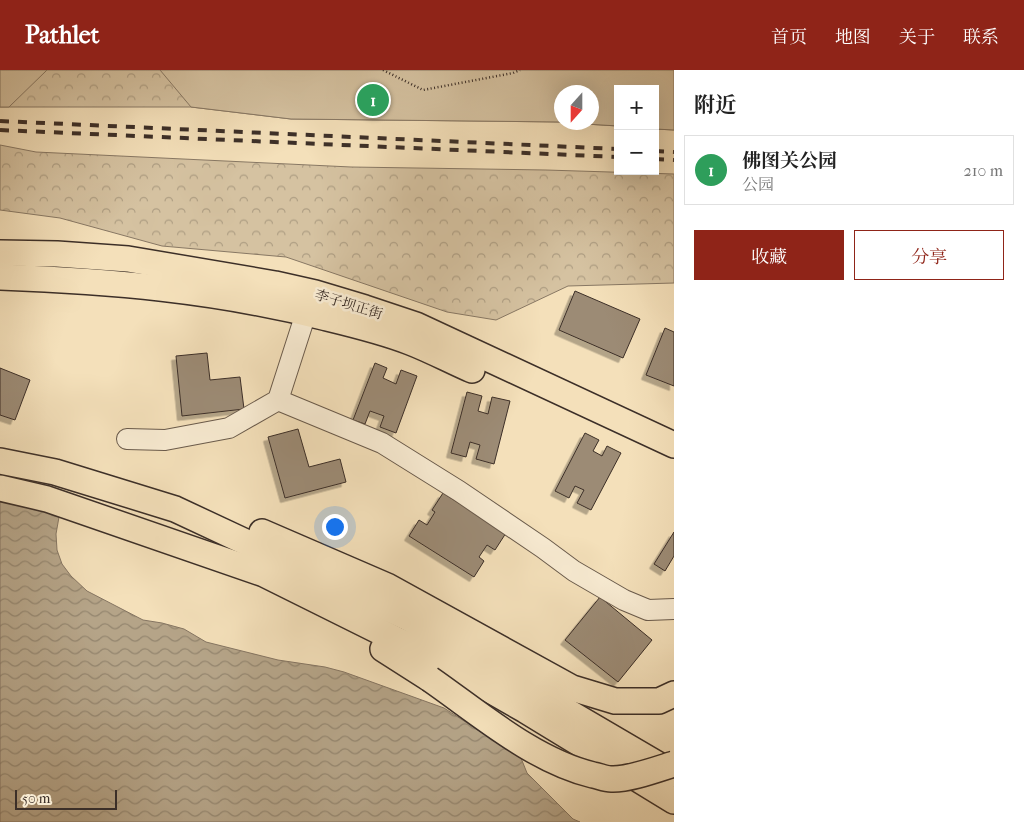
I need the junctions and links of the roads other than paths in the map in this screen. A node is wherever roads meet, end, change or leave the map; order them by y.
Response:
1 (0, 252) edge
2 (0, 277) edge
3 (306, 313) junction
4 (278, 400) junction
5 (127, 439) dead end
6 (674, 445) edge
7 (0, 461) edge
8 (674, 462) edge
9 (0, 488) edge
10 (175, 509) junction
11 (264, 574) junction
12 (674, 609) edge
13 (674, 694) edge
14 (674, 764) edge
15 (674, 774) edge
16 (674, 801) edge

1 - 6 main road, 李子坝正街
2 - 3 main road, 李子坝正街
3 - 4 street
3 - 8 main road, 李子坝正街
4 - 5 street
4 - 12 street
7 - 10 main road
9 - 11 main road
10 - 13 main road
10 - 15 main road
11 - 14 main road, bridge
11 - 16 main road

